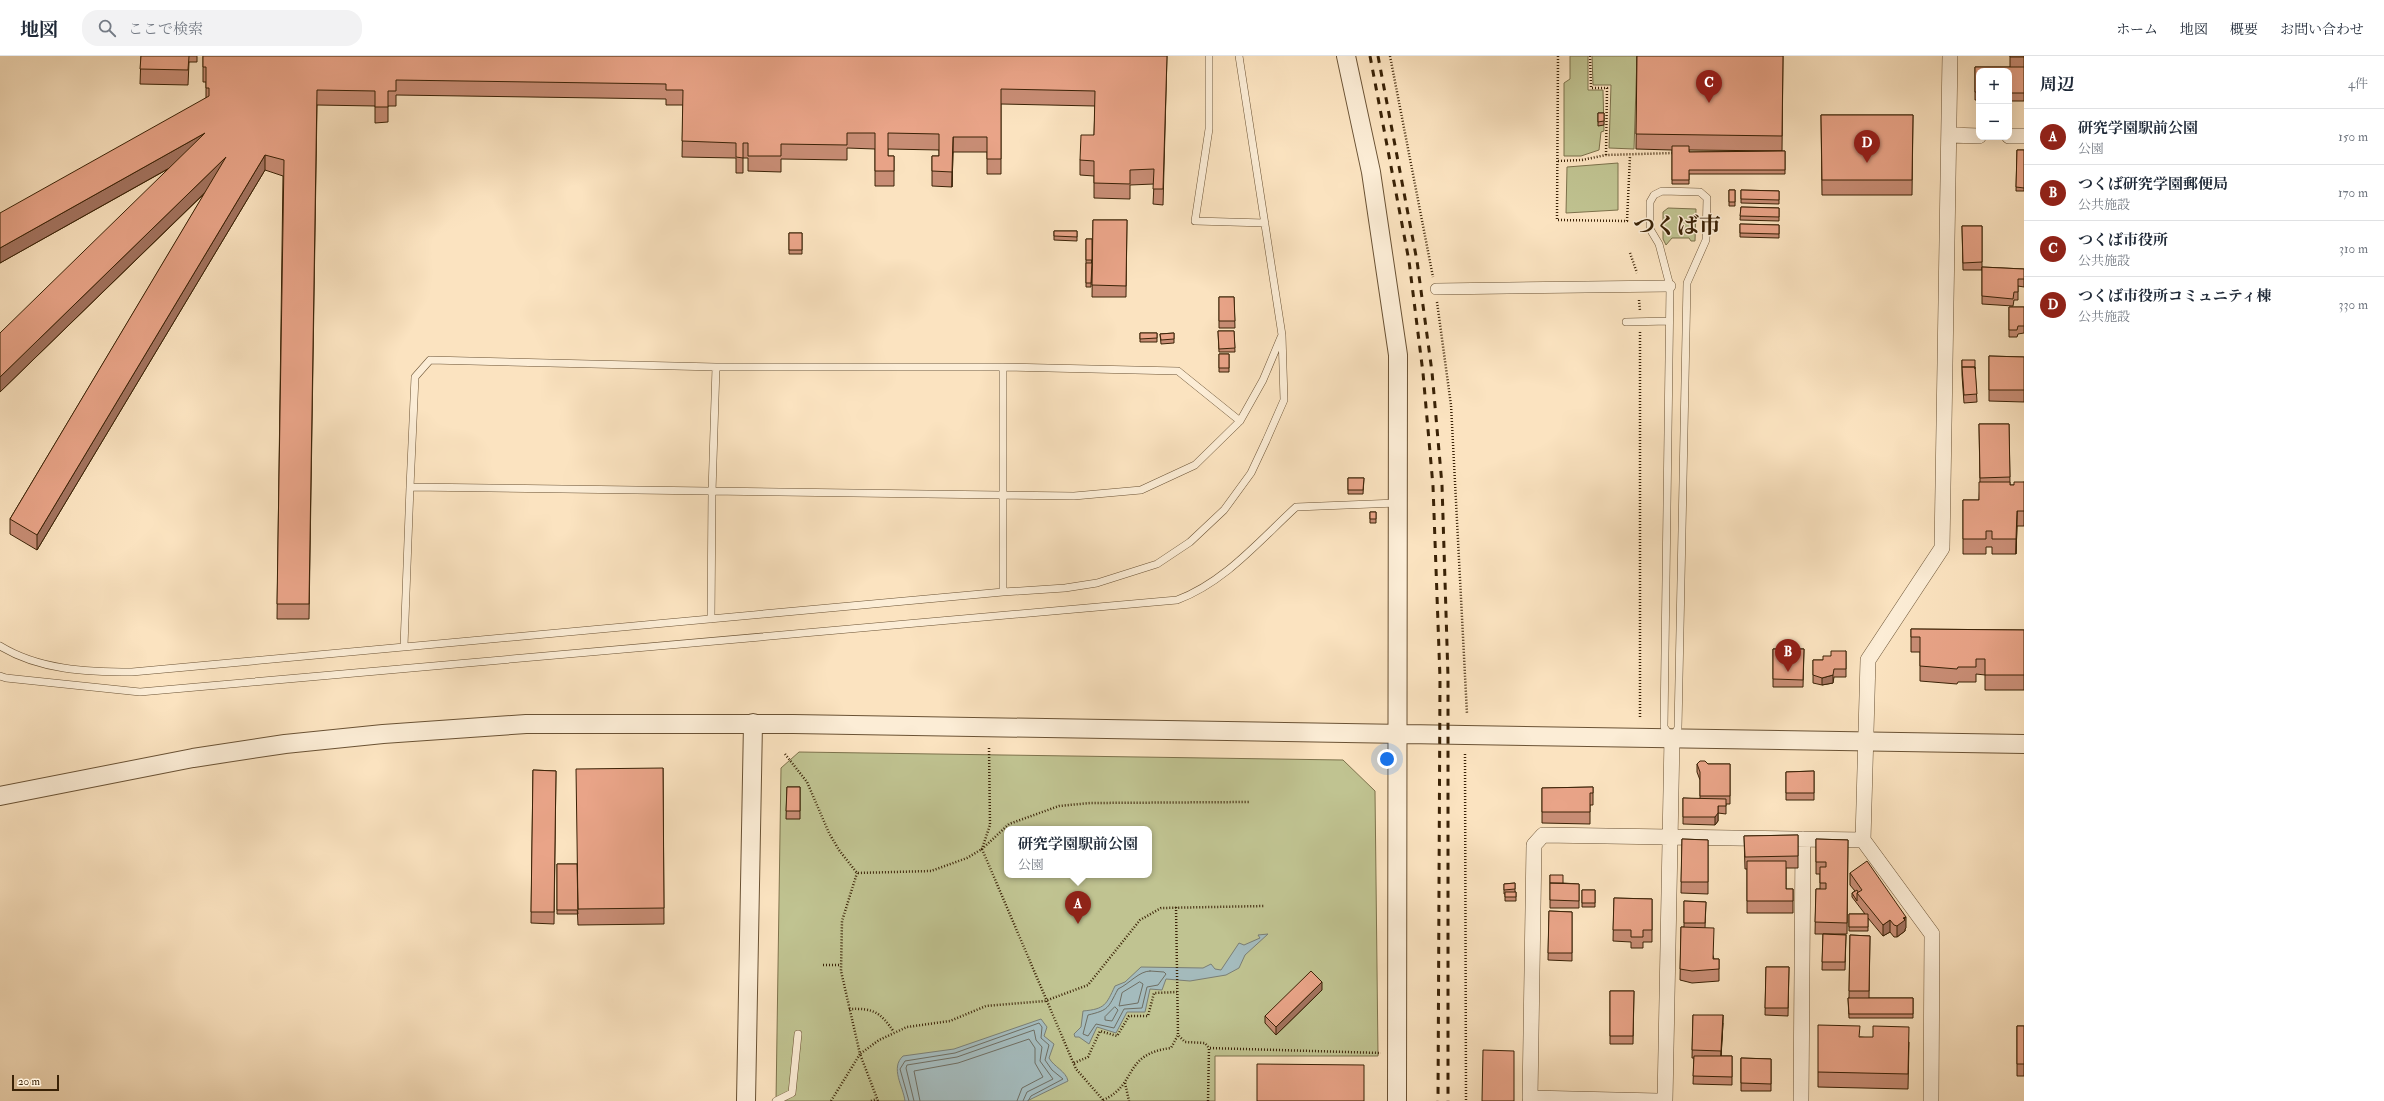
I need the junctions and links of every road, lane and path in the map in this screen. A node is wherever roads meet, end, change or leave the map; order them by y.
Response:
1 (1210, 56) edge
2 (1239, 56) edge
3 (1346, 56) edge
4 (1390, 56) edge
5 (1558, 56) edge
6 (1590, 56) edge
7 (1950, 56) edge
8 (1949, 135) junction
9 (1976, 136) edge
10 (2012, 136) edge
11 (2024, 136) edge
12 (1678, 153) edge
13 (1606, 155) junction
14 (1630, 156) junction
15 (1558, 161) junction
16 (1264, 223) junction
17 (1630, 253) dead end
18 (1639, 286) junction
19 (1670, 286) junction
20 (1436, 289) junction
21 (1669, 320) junction
22 (1626, 322) dead end
23 (1640, 322) junction
24 (1282, 335) junction
25 (716, 367) junction
26 (1003, 367) junction
27 (1240, 420) junction
28 (410, 487) junction
29 (712, 492) junction
30 (1003, 495) junction
31 (1398, 503) junction
32 (1003, 592) junction
33 (711, 619) junction
34 (0, 646) edge
35 (404, 646) junction
36 (0, 676) edge
37 (1467, 714) dead end
38 (1640, 717) dead end
39 (753, 723) junction
40 (1397, 734) junction
41 (1672, 738) junction
42 (1867, 742) junction
43 (2024, 744) edge
44 (989, 748) dead end
45 (784, 754) dead end
46 (1465, 754) dead end
47 (0, 796) edge
48 (1250, 802) dead end
49 (1007, 826) edge
50 (1004, 829) edge
51 (1670, 837) junction
52 (1803, 839) junction
53 (1863, 840) junction
54 (982, 849) junction
55 (857, 873) junction
56 (1264, 906) dead end
57 (1176, 907) junction
58 (823, 965) dead end
59 (841, 965) junction
60 (1177, 992) junction
61 (1045, 1001) junction
62 (849, 1009) junction
63 (894, 1032) junction
64 (798, 1034) dead end
65 (1178, 1034) junction
66 (1209, 1048) junction
67 (1382, 1053) dead end
68 (860, 1054) junction
69 (1074, 1063) junction
70 (1125, 1083) junction
71 (878, 1100) edge
72 (746, 1101) edge
73 (776, 1101) edge
74 (831, 1101) edge
75 (871, 1101) edge
76 (1103, 1101) edge
77 (1129, 1101) edge
78 (1208, 1101) edge
79 (1397, 1101) edge
80 (1466, 1101) edge
81 (1658, 1101) edge
82 (1665, 1101) edge
83 (1800, 1101) edge
84 (1930, 1101) edge

1 - 16 lane
2 - 16 lane
3 - 31 street
4 - 20 path
5 - 15 path
6 - 13 path
7 - 8 street
8 - 9 street
8 - 42 street
10 - 11 street
12 - 14 path
13 - 14 path
13 - 15 path
14 - 15 path
16 - 24 lane
17 - 18 path
18 - 19 street
18 - 20 street
18 - 23 path
19 - 21 lane
19 - 41 lane
20 - 37 path
21 - 23 lane
21 - 41 lane
22 - 23 lane
23 - 38 path
24 - 27 lane
24 - 32 lane
25 - 26 lane
25 - 28 lane
25 - 29 lane
26 - 27 lane
26 - 30 lane
27 - 30 lane
28 - 29 lane
28 - 35 lane
29 - 30 lane
29 - 33 lane
30 - 32 lane
31 - 36 lane
31 - 40 street
32 - 33 lane
33 - 35 lane
34 - 35 lane
39 - 40 street
39 - 47 street
39 - 72 street
40 - 41 street
40 - 79 street
41 - 42 street
41 - 51 street
42 - 43 street
42 - 53 street
44 - 54 path
45 - 55 path
46 - 80 path
48 - 49 path
50 - 54 path
51 - 52 street
51 - 81 street
51 - 82 street
52 - 53 street
52 - 83 street
53 - 84 street
54 - 55 path
54 - 61 path
55 - 59 path
56 - 57 path
57 - 60 path
57 - 61 path
58 - 59 path
59 - 62 path
60 - 65 path
60 - 69 path
61 - 63 path
61 - 69 path
62 - 63 path
62 - 68 path
63 - 68 path
64 - 73 lane
65 - 66 path
65 - 70 path
66 - 67 path
66 - 78 path
68 - 71 path
68 - 74 path
69 - 76 path
70 - 76 path
70 - 77 path
71 - 75 path

